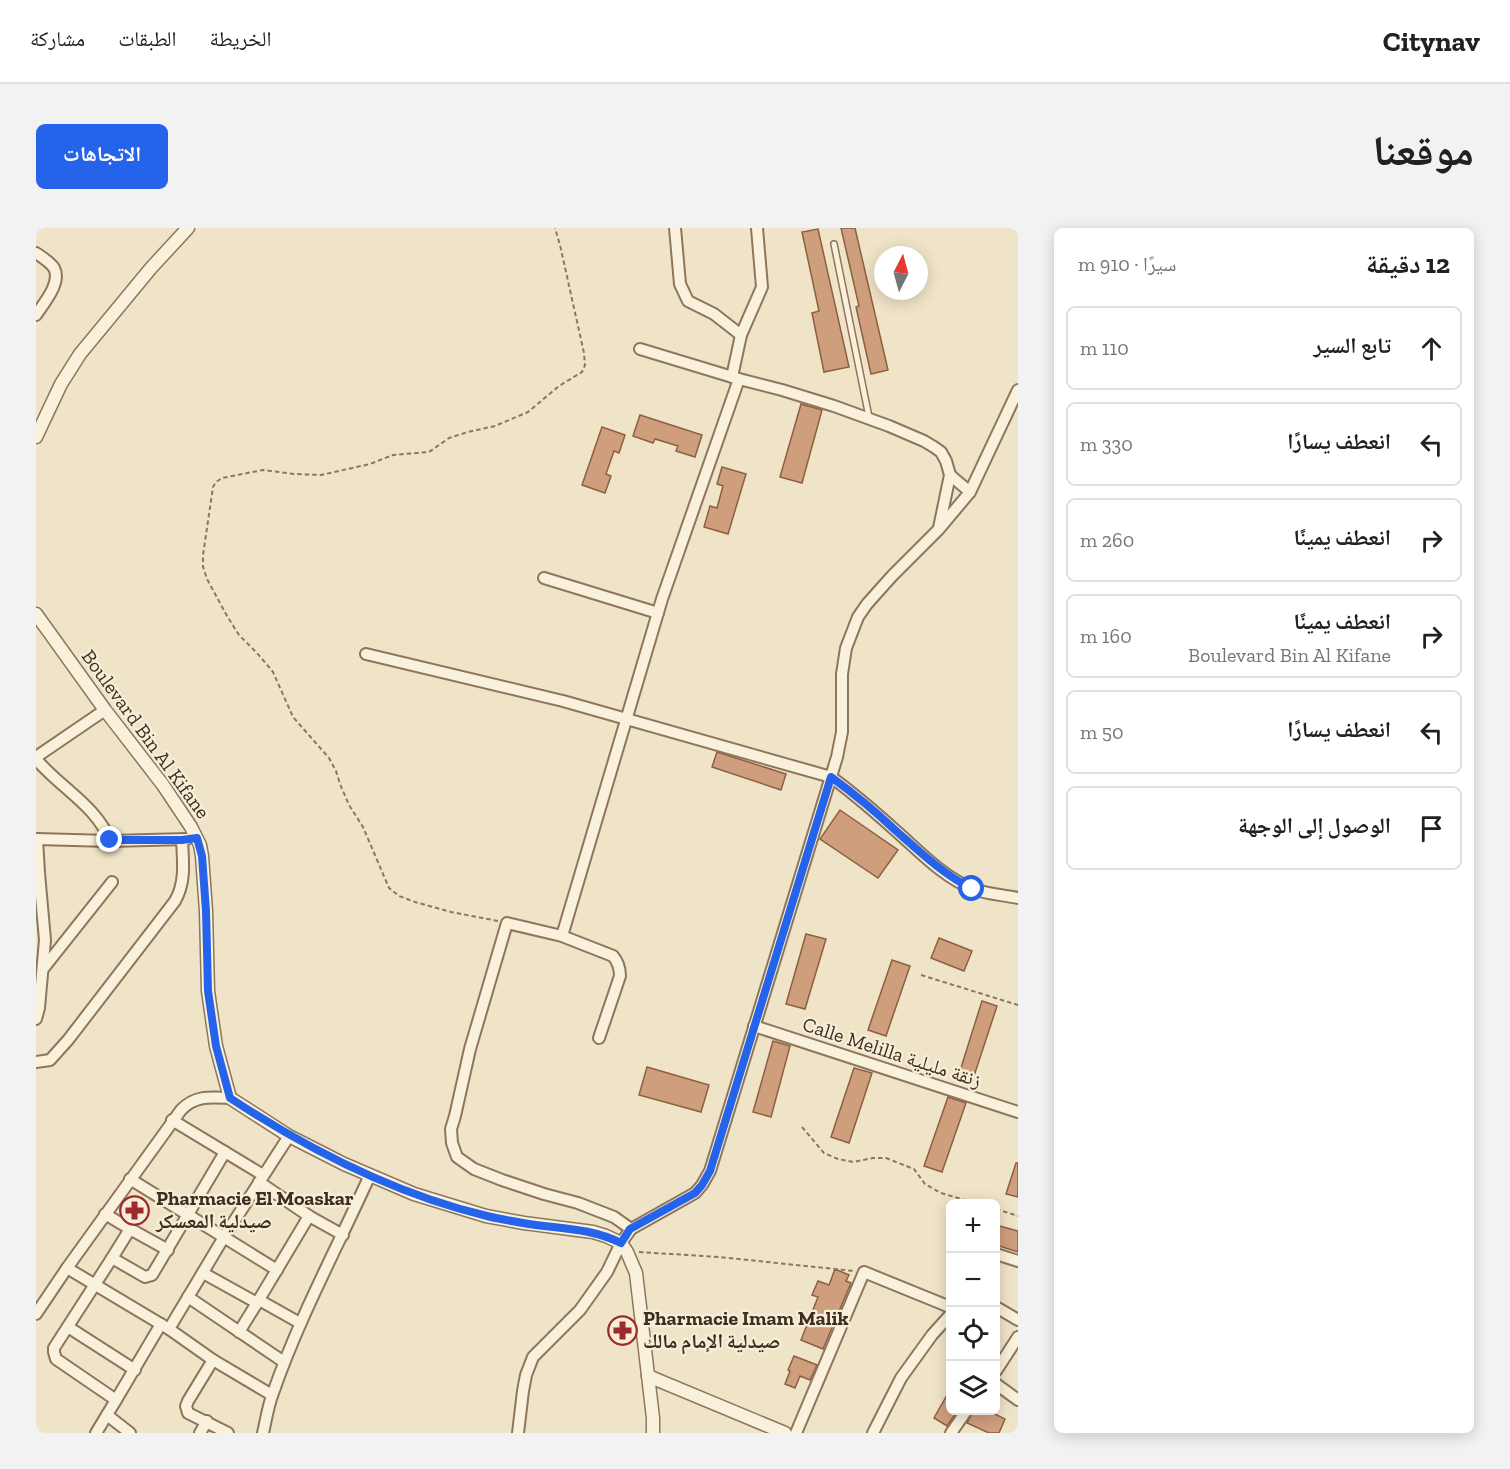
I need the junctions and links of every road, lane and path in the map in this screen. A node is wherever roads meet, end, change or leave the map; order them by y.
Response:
1 (188, 228) edge
2 (555, 228) edge
3 (675, 228) edge
4 (758, 228) edge
5 (834, 244) dead end
6 (36, 253) edge
7 (36, 315) edge
8 (741, 335) junction
9 (640, 349) dead end
10 (735, 378) junction
11 (1018, 390) edge
12 (870, 419) junction
13 (36, 437) edge
14 (950, 475) junction
15 (970, 492) junction
16 (939, 528) junction
17 (544, 578) dead end
18 (658, 613) junction
19 (36, 614) edge
20 (366, 654) dead end
21 (105, 710) junction
22 (627, 720) junction
23 (36, 758) edge
24 (831, 777) junction
25 (197, 838) junction
26 (37, 839) edge
27 (110, 840) junction
28 (182, 840) junction
29 (112, 882) dead end
30 (1018, 898) edge
31 (507, 923) junction
32 (562, 936) junction
33 (42, 969) junction
34 (921, 975) dead end
35 (1018, 1005) edge
36 (36, 1019) edge
37 (754, 1026) junction
38 (599, 1038) dead end
39 (36, 1062) edge
40 (230, 1098) junction
41 (1018, 1112) edge
42 (172, 1120) junction
43 (802, 1127) dead end
44 (289, 1136) junction
45 (225, 1152) junction
46 (370, 1175) junction
47 (130, 1179) junction
48 (261, 1179) junction
49 (963, 1199) edge
50 (1000, 1210) edge
51 (105, 1214) junction
52 (189, 1215) junction
53 (309, 1216) junction
54 (1018, 1216) edge
55 (130, 1229) junction
56 (630, 1229) junction
57 (343, 1235) junction
58 (224, 1237) junction
59 (624, 1247) junction
60 (168, 1250) junction
61 (1000, 1255) edge
62 (112, 1258) junction
63 (1018, 1261) edge
64 (67, 1268) junction
65 (277, 1270) junction
66 (864, 1272) junction
67 (203, 1273) junction
68 (96, 1284) junction
69 (188, 1297) junction
70 (258, 1302) junction
71 (946, 1305) edge
72 (1000, 1309) edge
73 (36, 1314) edge
74 (946, 1320) edge
75 (1018, 1320) edge
76 (300, 1323) junction
77 (68, 1327) junction
78 (165, 1327) junction
79 (239, 1332) junction
80 (1018, 1337) edge
81 (213, 1360) junction
82 (284, 1362) junction
83 (1000, 1365) edge
84 (135, 1370) junction
85 (648, 1376) junction
86 (1000, 1387) edge
87 (272, 1395) junction
88 (116, 1400) junction
89 (1018, 1400) edge
90 (107, 1415) junction
91 (964, 1415) edge
92 (207, 1421) junction
93 (760, 1428) edge
94 (953, 1432) edge
95 (96, 1433) edge
96 (130, 1433) edge
97 (200, 1433) edge
98 (228, 1433) edge
99 (263, 1433) edge
100 (518, 1433) edge
101 (653, 1433) edge
102 (785, 1433) edge
103 (796, 1433) edge
104 (873, 1433) edge

1 - 13 street
2 - 31 path
3 - 8 street
4 - 8 street
5 - 12 lane
6 - 7 street
8 - 10 street
9 - 10 street
10 - 12 street
10 - 18 street
11 - 15 street
12 - 14 street
14 - 15 street
14 - 16 street
15 - 16 street
16 - 24 street
17 - 18 street
18 - 22 street
19 - 21 street, Boulevard Bin Al Kifane
20 - 22 street
21 - 23 street
21 - 25 street, Boulevard Bin Al Kifane
22 - 24 street
22 - 32 street
23 - 27 street
24 - 30 street
24 - 37 street
25 - 28 street
25 - 40 street, Boulevard Bin Al Kifane
26 - 27 street
26 - 33 street
27 - 28 street
28 - 39 street
29 - 33 street
31 - 32 street
31 - 56 street
32 - 38 street
33 - 36 street
34 - 35 path
37 - 41 street, Calle Melilla زنقة مليلية
37 - 56 street
40 - 42 street
40 - 44 street
42 - 45 street
42 - 47 street
43 - 49 path
44 - 46 street
44 - 48 street
45 - 48 street
45 - 52 street
46 - 57 street
46 - 59 street
47 - 51 street
47 - 52 street
48 - 53 street
48 - 58 street
50 - 54 path
51 - 55 street
51 - 64 street
52 - 58 street
52 - 60 street
53 - 57 street
53 - 65 street
55 - 60 street
55 - 62 street
56 - 59 street
57 - 76 street
58 - 65 street
58 - 67 street
59 - 66 path
59 - 85 street
59 - 100 street
60 - 62 street
61 - 63 street
62 - 68 street
64 - 68 street
64 - 73 street
65 - 70 street
66 - 71 street
66 - 103 street
67 - 69 street
67 - 70 street
68 - 77 street
68 - 78 street
69 - 78 street
69 - 79 street
70 - 76 street
70 - 79 street
72 - 75 street
74 - 104 street
76 - 82 street
77 - 84 street
77 - 88 street
78 - 81 street
78 - 84 street
79 - 82 street
80 - 83 street
81 - 87 street
81 - 92 street
82 - 87 street
84 - 88 street
85 - 93 street
85 - 101 street
86 - 89 street
87 - 99 street
88 - 90 street
90 - 95 street
90 - 96 street
91 - 94 street
92 - 97 street
92 - 98 street
93 - 102 street

